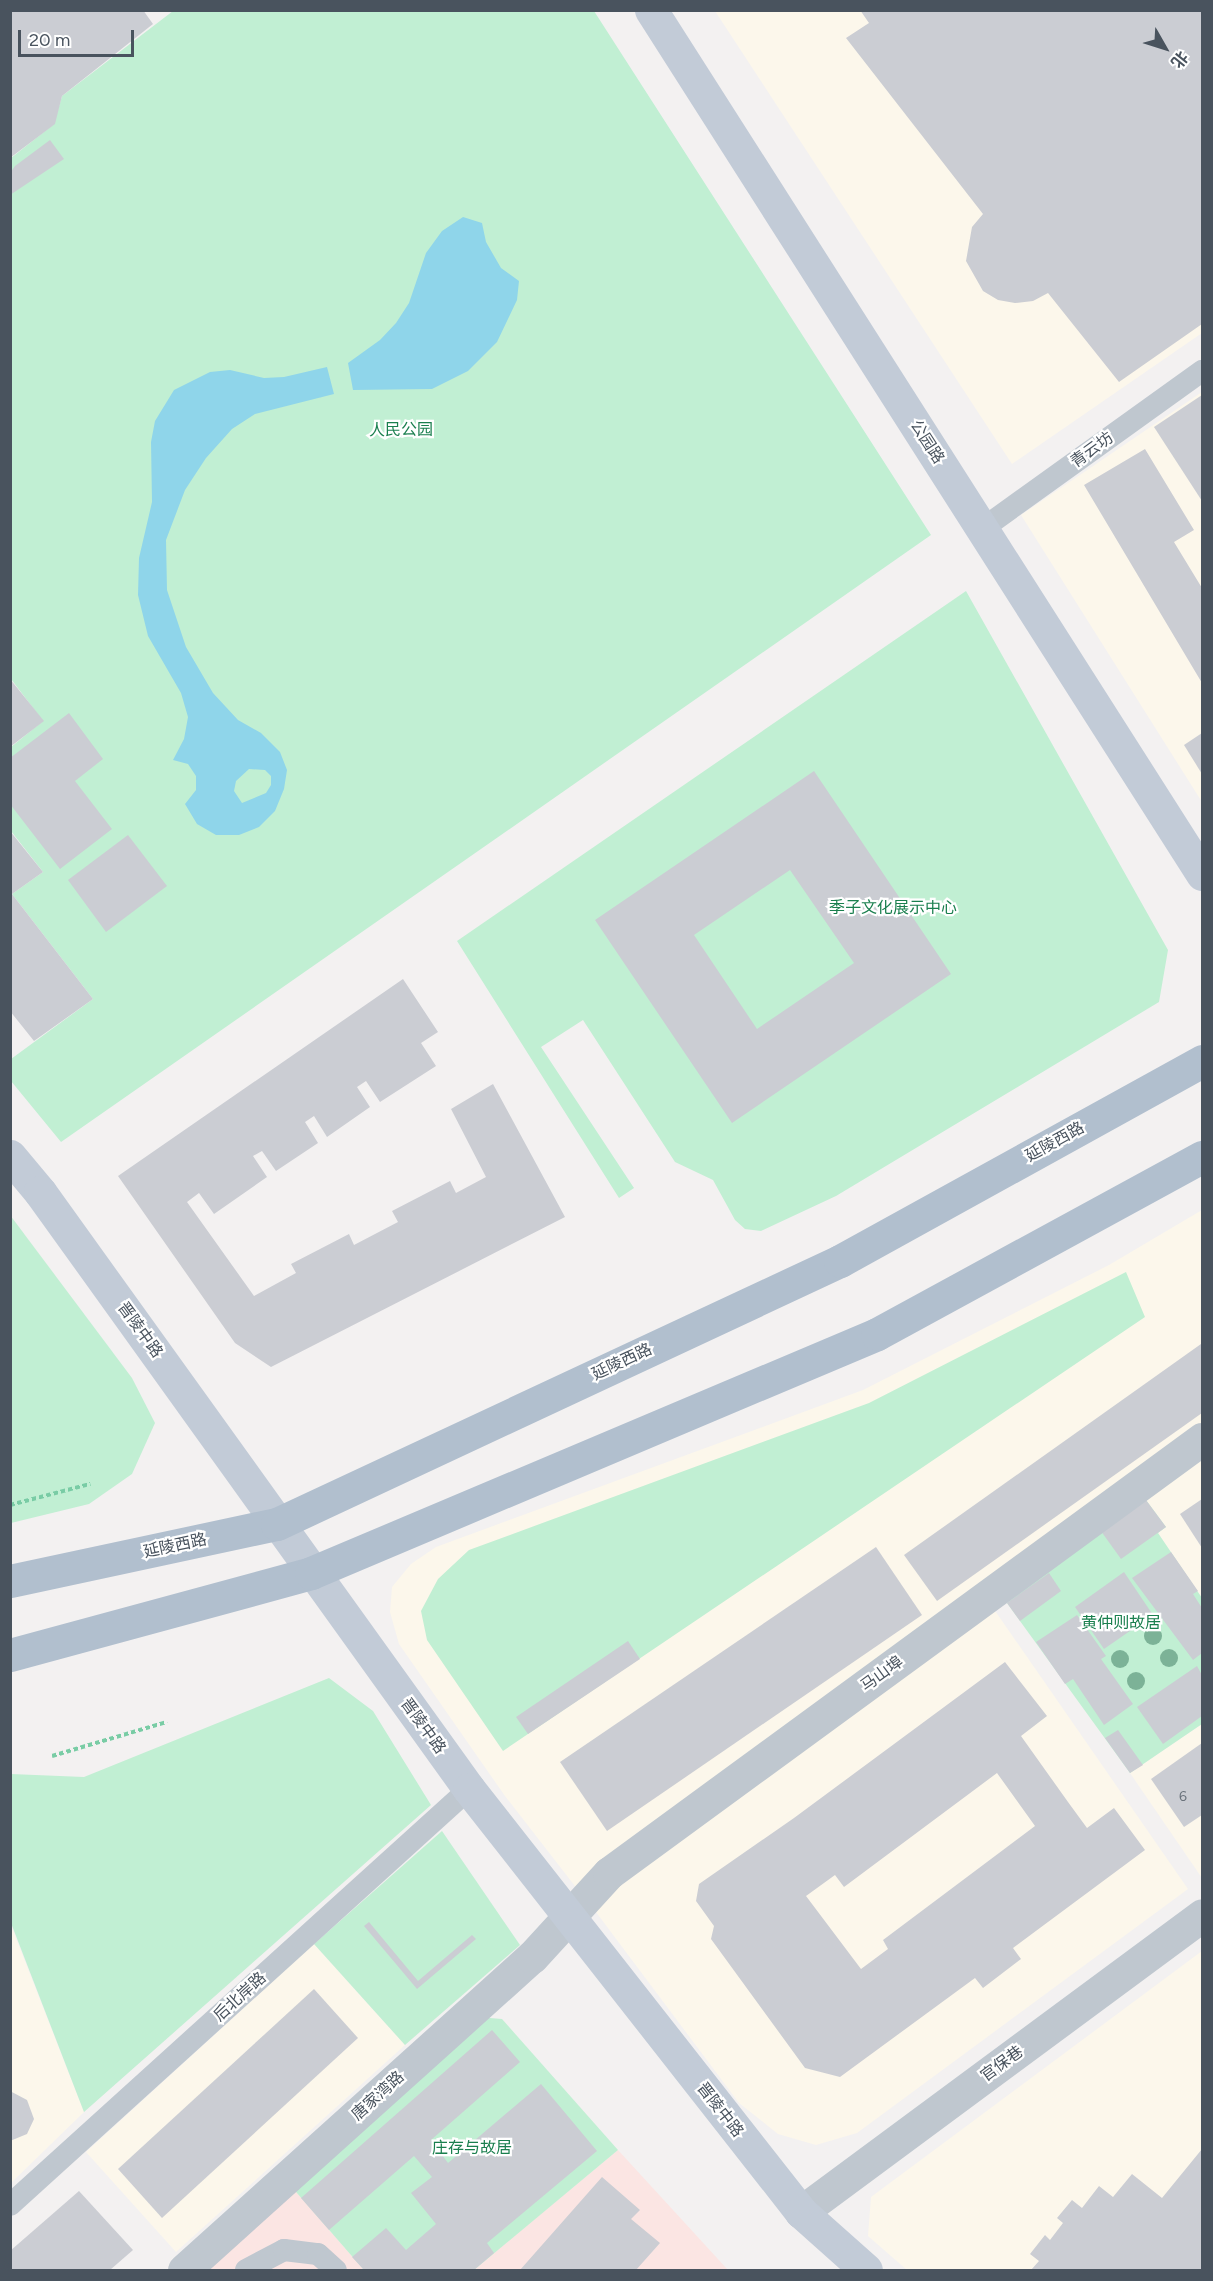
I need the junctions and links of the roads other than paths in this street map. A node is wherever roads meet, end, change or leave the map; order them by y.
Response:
1 (651, 10) edge
2 (1203, 371) edge
3 (982, 529) junction
4 (1203, 874) edge
5 (1203, 1061) edge
6 (10, 1156) edge
7 (1203, 1157) edge
8 (1203, 1439) edge
9 (277, 1524) junction
10 (311, 1573) junction
11 (10, 1581) edge
12 (10, 1655) edge
13 (469, 1789) junction
14 (1203, 1915) edge
15 (568, 1917) junction
16 (10, 2205) edge
17 (801, 2212) junction
18 (184, 2271) edge
19 (246, 2271) edge
20 (336, 2271) edge
21 (866, 2271) edge

1 - 3 main road, 公园路
2 - 3 lane, 青云坊
3 - 4 main road, 公园路
5 - 9 main road, 延陵西路
6 - 9 main road, 晋陵中路
7 - 10 main road
8 - 15 street, 马山埠
9 - 10 main road, 晋陵中路
9 - 11 main road, 延陵西路
10 - 12 main road
10 - 13 main road, 晋陵中路
13 - 15 main road, 晋陵中路
13 - 16 lane, 后北岸路
14 - 17 street, 官保巷
15 - 17 main road, 晋陵中路
15 - 18 street, 唐家湾路
17 - 21 main road, 晋陵中路
19 - 20 lane

